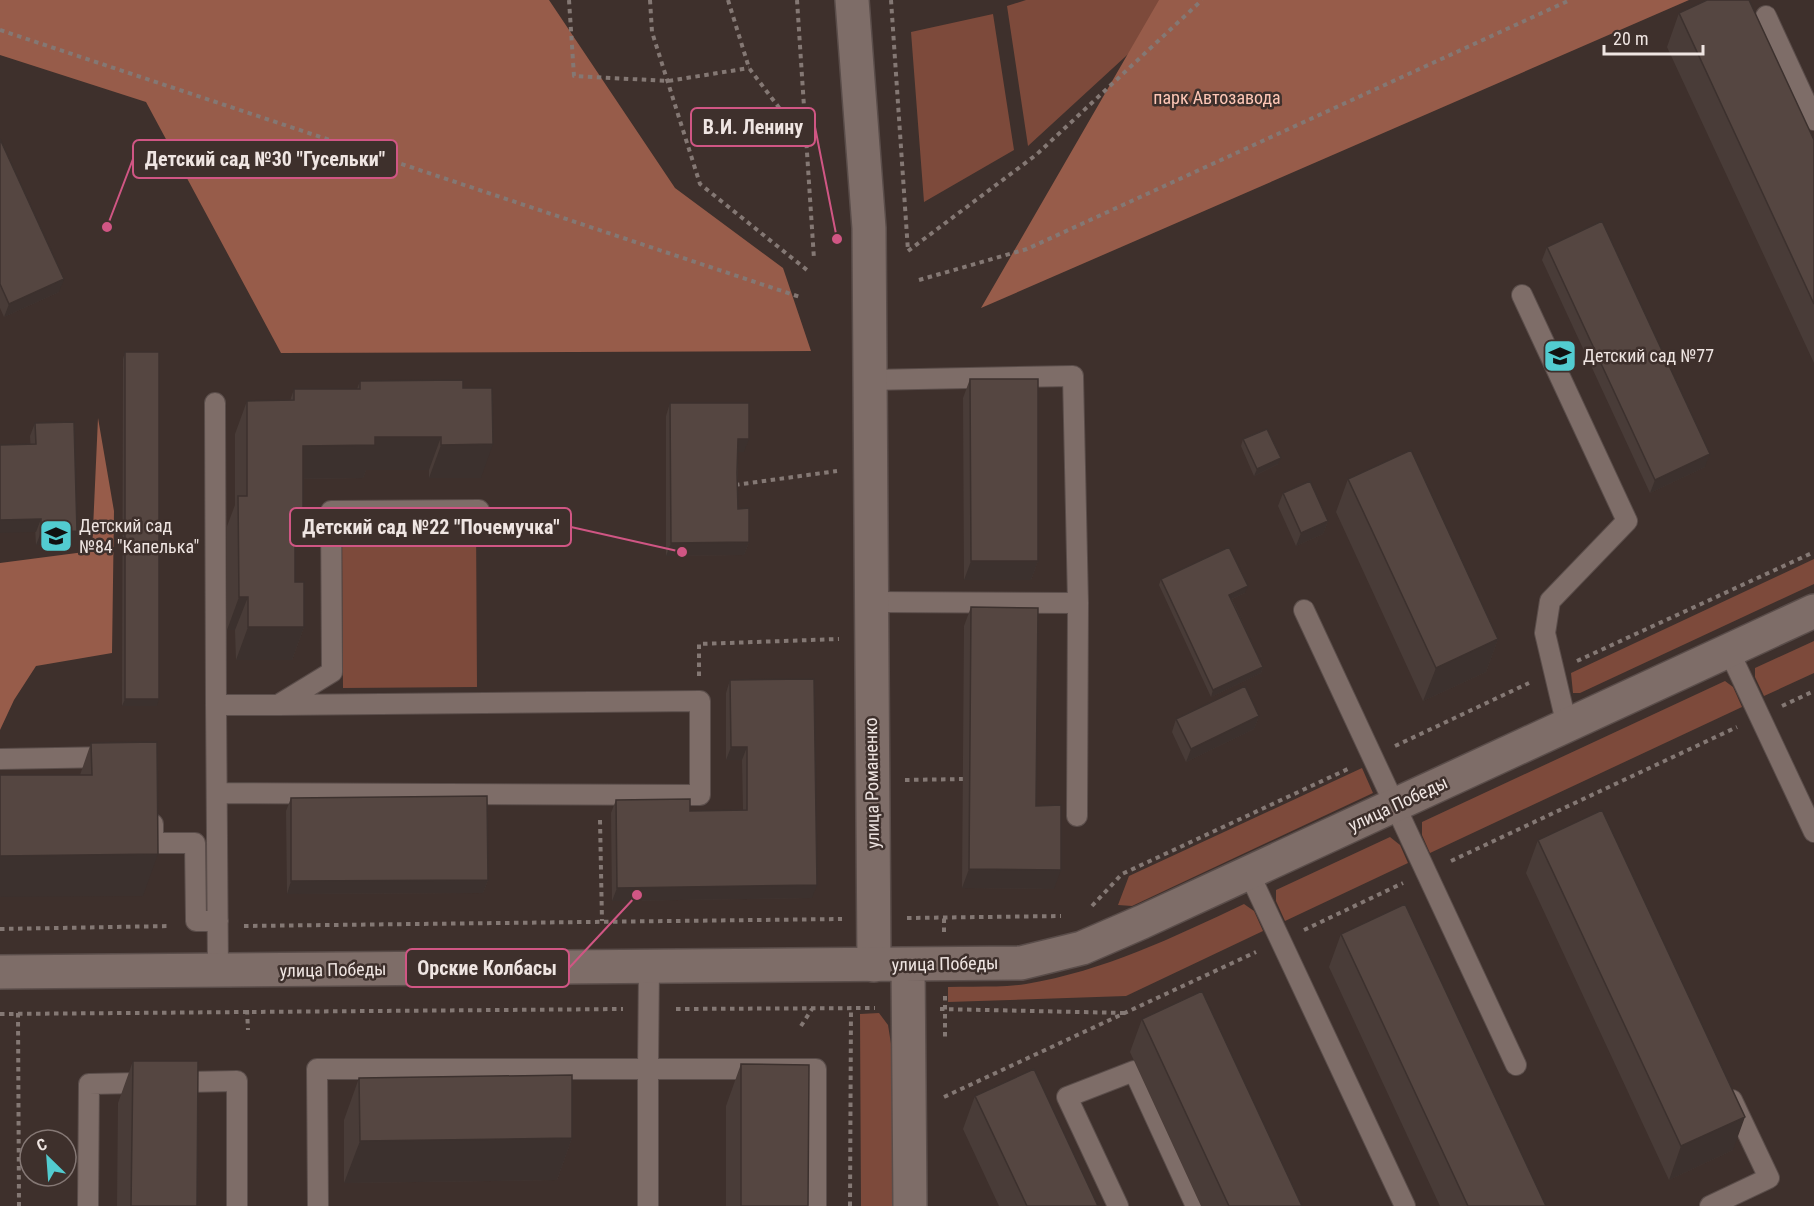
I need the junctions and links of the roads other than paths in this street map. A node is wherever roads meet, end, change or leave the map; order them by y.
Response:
1 (852, 0) edge
2 (1766, 16) dead end
3 (1814, 120) edge
4 (1522, 295) dead end
5 (869, 369) junction
6 (215, 403) dead end
7 (479, 510) dead end
8 (870, 602) junction
9 (1078, 603) junction
10 (1304, 610) dead end
11 (1814, 611) edge
12 (1729, 651) junction
13 (216, 705) junction
14 (278, 705) junction
15 (1567, 726) junction
16 (129, 757) edge
17 (0, 759) edge
18 (217, 793) junction
19 (152, 800) edge
20 (1395, 805) junction
21 (1077, 816) dead end
22 (1814, 832) edge
23 (1249, 873) junction
24 (218, 923) junction
25 (908, 964) junction
26 (874, 965) junction
27 (649, 967) junction
28 (218, 971) junction
29 (0, 972) edge
30 (1516, 1065) dead end
31 (648, 1069) junction
32 (1724, 1082) edge
33 (88, 1206) edge
34 (237, 1206) edge
35 (318, 1206) edge
36 (648, 1206) edge
37 (816, 1206) edge
38 (910, 1206) edge
39 (1118, 1206) edge
40 (1196, 1206) edge
41 (1405, 1206) edge
42 (1710, 1206) edge

1 - 5 street, улица Романенко
2 - 3 lane
4 - 15 lane
5 - 8 street, улица Романенко
5 - 9 lane
6 - 13 lane
7 - 14 lane
8 - 9 lane
8 - 26 street, улица Романенко
9 - 21 lane
10 - 20 lane
11 - 12 street, улица Победы
12 - 15 street, улица Победы
12 - 22 lane
13 - 14 lane
13 - 18 lane
14 - 18 lane
15 - 20 street, улица Победы
16 - 17 lane
18 - 24 lane
19 - 24 lane
20 - 23 street, улица Победы
20 - 30 lane
23 - 25 street, улица Победы
23 - 41 lane
24 - 28 lane
25 - 26 street, улица Победы
25 - 38 street
26 - 27 street, улица Победы
27 - 28 street, улица Победы
27 - 31 lane
28 - 29 street, улица Победы
31 - 35 lane
31 - 36 lane
31 - 37 lane
32 - 42 lane
33 - 34 lane
39 - 40 lane

